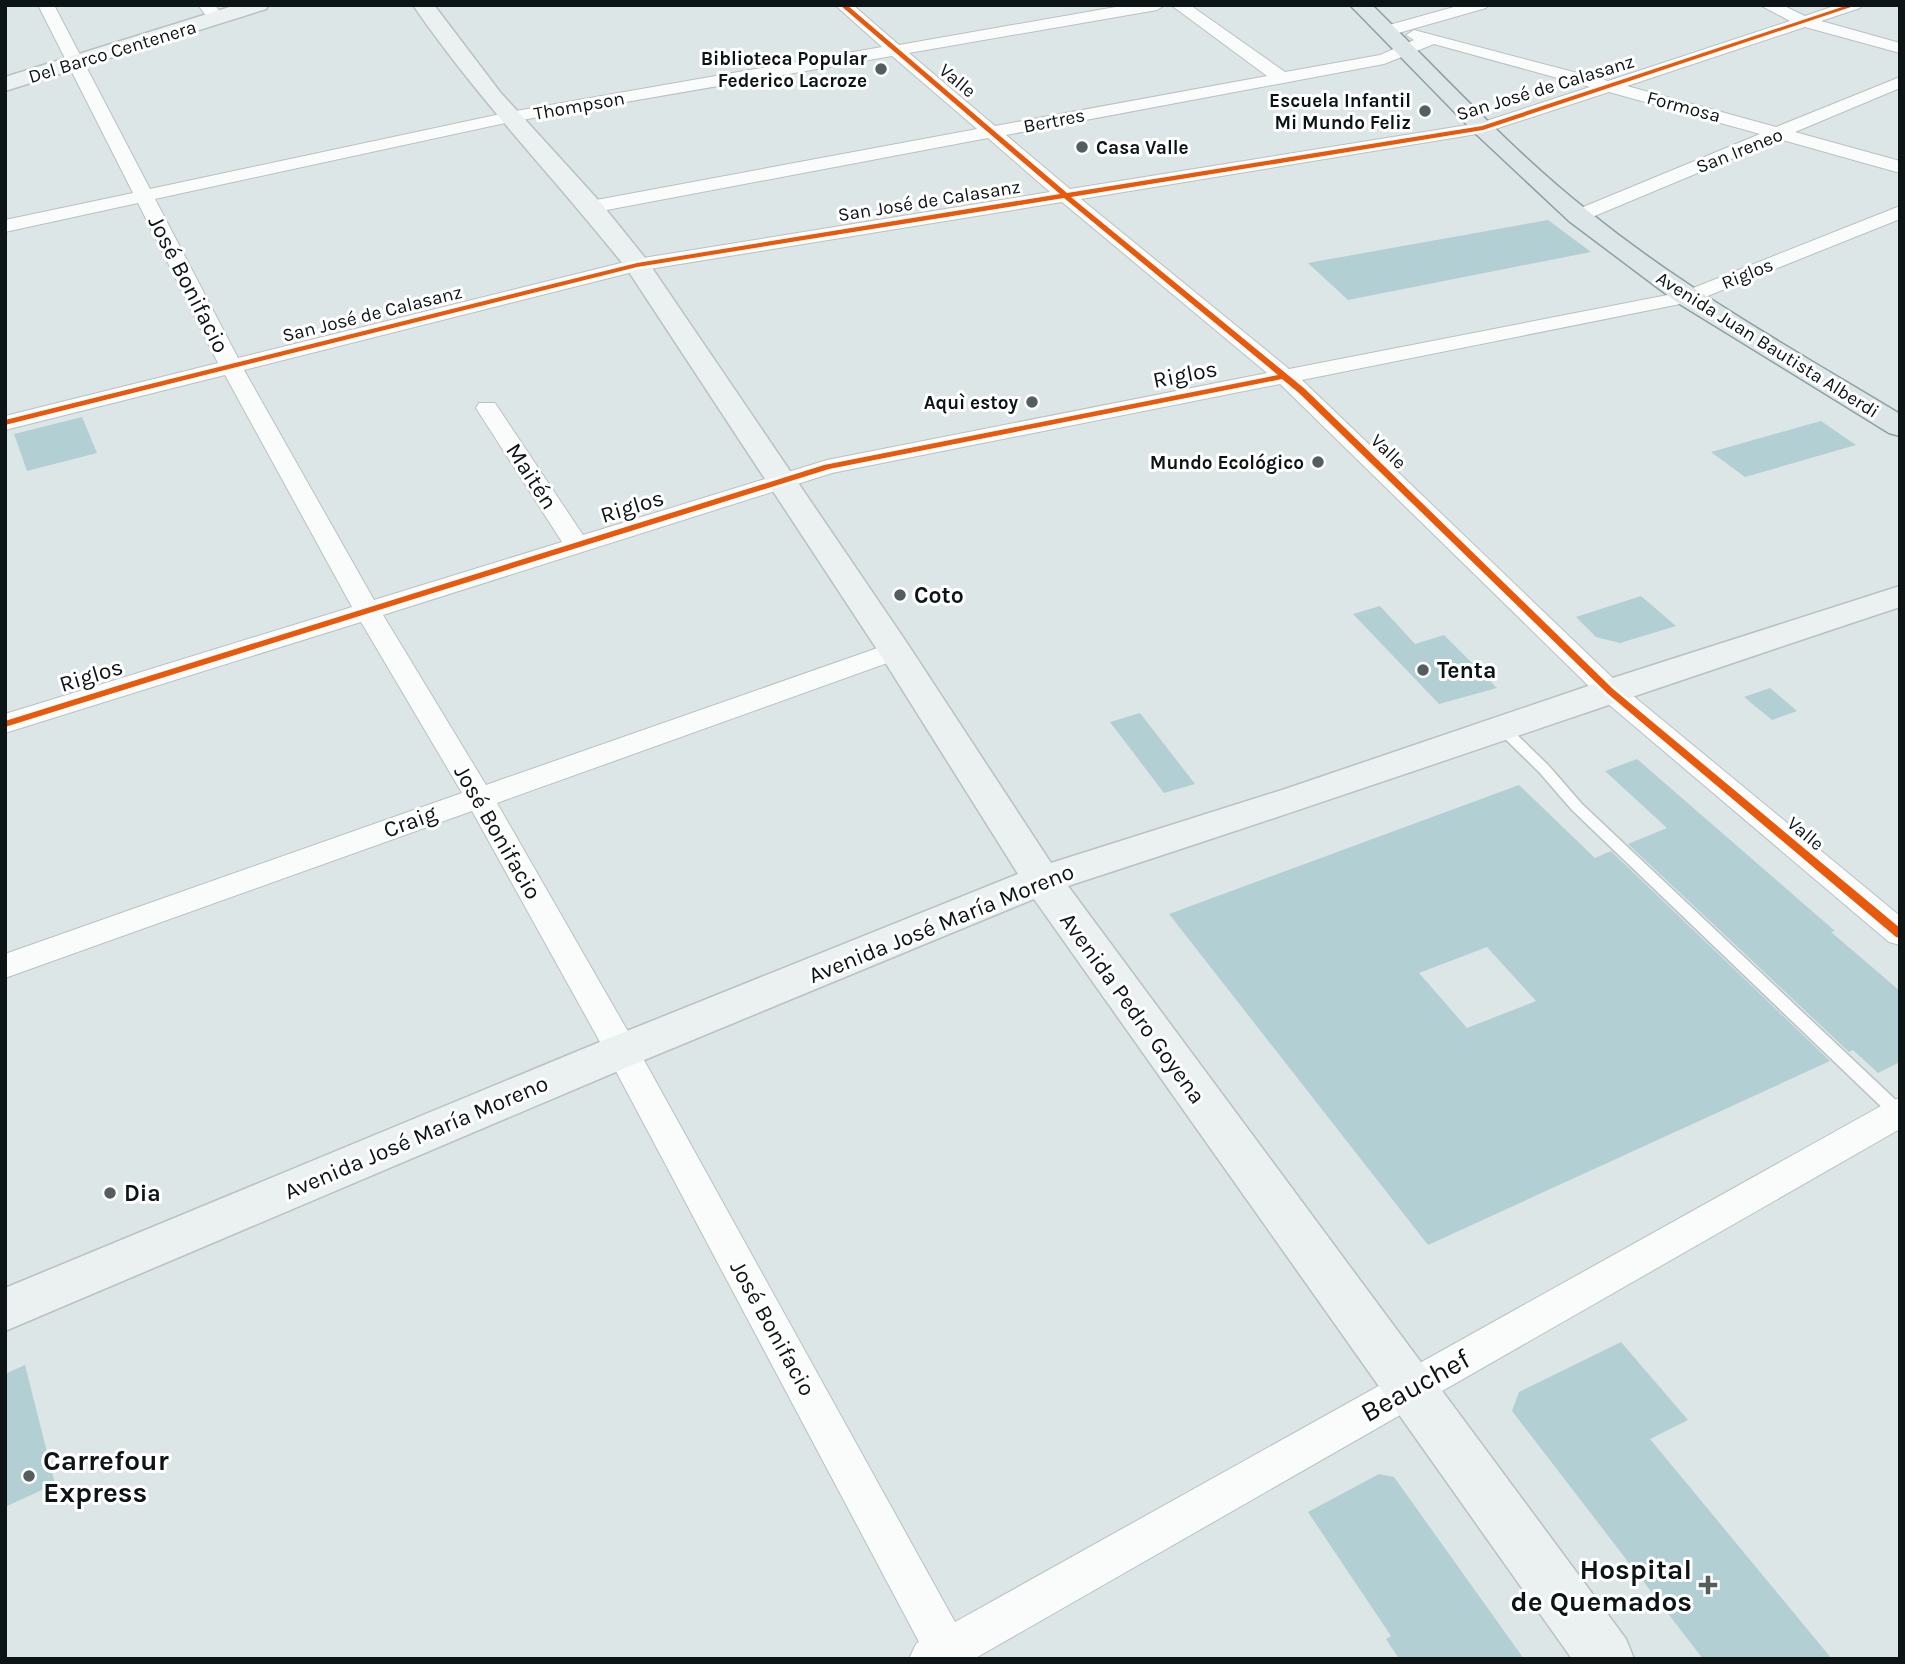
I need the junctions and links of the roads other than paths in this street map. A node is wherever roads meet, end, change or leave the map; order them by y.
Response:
1 (46, 5) edge
2 (259, 5) edge
3 (843, 5) edge
4 (1157, 5) edge
5 (1179, 5) edge
6 (1360, 5) edge
7 (1480, 5) edge
8 (1768, 5) edge
9 (1854, 5) edge
10 (427, 10) edge
11 (211, 12) edge
12 (1806, 22) junction
13 (1385, 31) junction
14 (1433, 38) junction
15 (1900, 48) edge
16 (894, 50) junction
17 (1403, 50) junction
18 (75, 63) junction
19 (1280, 77) junction
20 (1900, 82) edge
21 (5, 85) edge
22 (1613, 87) junction
23 (507, 112) junction
24 (1483, 128) junction
25 (992, 131) junction
26 (1781, 133) junction
27 (1900, 167) edge
28 (1065, 195) junction
29 (144, 197) junction
30 (591, 207) junction
31 (1900, 212) edge
32 (1578, 216) junction
33 (5, 226) edge
34 (638, 265) junction
35 (1688, 297) junction
36 (231, 366) junction
37 (1283, 376) junction
38 (487, 408) dead end
39 (5, 423) edge
40 (1900, 427) edge
41 (783, 482) junction
42 (577, 545) junction
43 (1900, 596) edge
44 (368, 612) junction
45 (895, 650) junction
46 (1610, 691) junction
47 (5, 723) edge
48 (1503, 729) junction
49 (479, 797) junction
50 (1042, 880) junction
51 (1900, 934) edge
52 (5, 966) edge
53 (622, 1051) junction
54 (1899, 1113) edge
55 (5, 1310) edge
56 (1410, 1387) junction
57 (943, 1656) edge
58 (1606, 1659) edge

1 - 18 street, José Bonifacio
2 - 11 main road, Del Barco Centenera
3 - 16 street, Valle
4 - 16 street, Thompson
5 - 19 street
6 - 13 main road, Avenida Juan Bautista Alberdi
7 - 13 street
8 - 12 street
9 - 12 street, San José de Calasanz
10 - 23 main road, Avenida Pedro Goyena
11 - 18 main road, Del Barco Centenera
12 - 15 street
12 - 22 street, San José de Calasanz
13 - 14 street, Formosa
13 - 17 main road, Avenida Juan Bautista Alberdi
14 - 17 street, Bertres
14 - 22 street, Formosa
16 - 23 street, Thompson
16 - 25 street, Valle
17 - 19 street, Bertres
17 - 24 main road, Avenida Juan Bautista Alberdi
18 - 21 main road, Del Barco Centenera
18 - 29 street, José Bonifacio
19 - 25 street, Bertres
20 - 26 street, San Ireneo
22 - 24 street, San José de Calasanz
22 - 26 street, Formosa
23 - 29 street, Thompson
23 - 30 main road, Avenida Pedro Goyena
24 - 28 street, San José de Calasanz
24 - 32 main road, Avenida Juan Bautista Alberdi
25 - 28 street, Valle
25 - 30 street, Bertres
26 - 27 street, Formosa
26 - 32 street, San Ireneo
28 - 34 street, San José de Calasanz
28 - 37 street, Valle
29 - 33 street, Thompson
29 - 36 street, José Bonifacio
30 - 34 main road, Avenida Pedro Goyena
31 - 35 street, Riglos
32 - 35 main road, Avenida Juan Bautista Alberdi
34 - 36 street, San José de Calasanz
34 - 41 main road, Avenida Pedro Goyena
35 - 37 street, Riglos
35 - 40 main road, Avenida Juan Bautista Alberdi
36 - 39 street, San José de Calasanz
36 - 44 street, José Bonifacio
37 - 41 street, Riglos
37 - 46 street, Valle
38 - 42 street, Maitén
41 - 42 street, Riglos
41 - 45 main road, Avenida Pedro Goyena
42 - 44 street, Riglos
43 - 46 main road, Avenida José María Moreno
44 - 47 street, Riglos
44 - 49 street, José Bonifacio
45 - 49 street, Craig
45 - 50 main road, Avenida Pedro Goyena
46 - 48 main road, Avenida José María Moreno
46 - 51 street, Valle
48 - 50 main road, Avenida José María Moreno
48 - 54 lane
49 - 52 street, Craig
49 - 53 street, José Bonifacio
50 - 53 main road, Avenida José María Moreno
50 - 56 main road, Avenida Pedro Goyena
53 - 55 main road, Avenida José María Moreno
53 - 57 street, José Bonifacio
54 - 56 street, Beauchef
56 - 57 street, Beauchef
56 - 58 main road, Avenida Pedro Goyena

